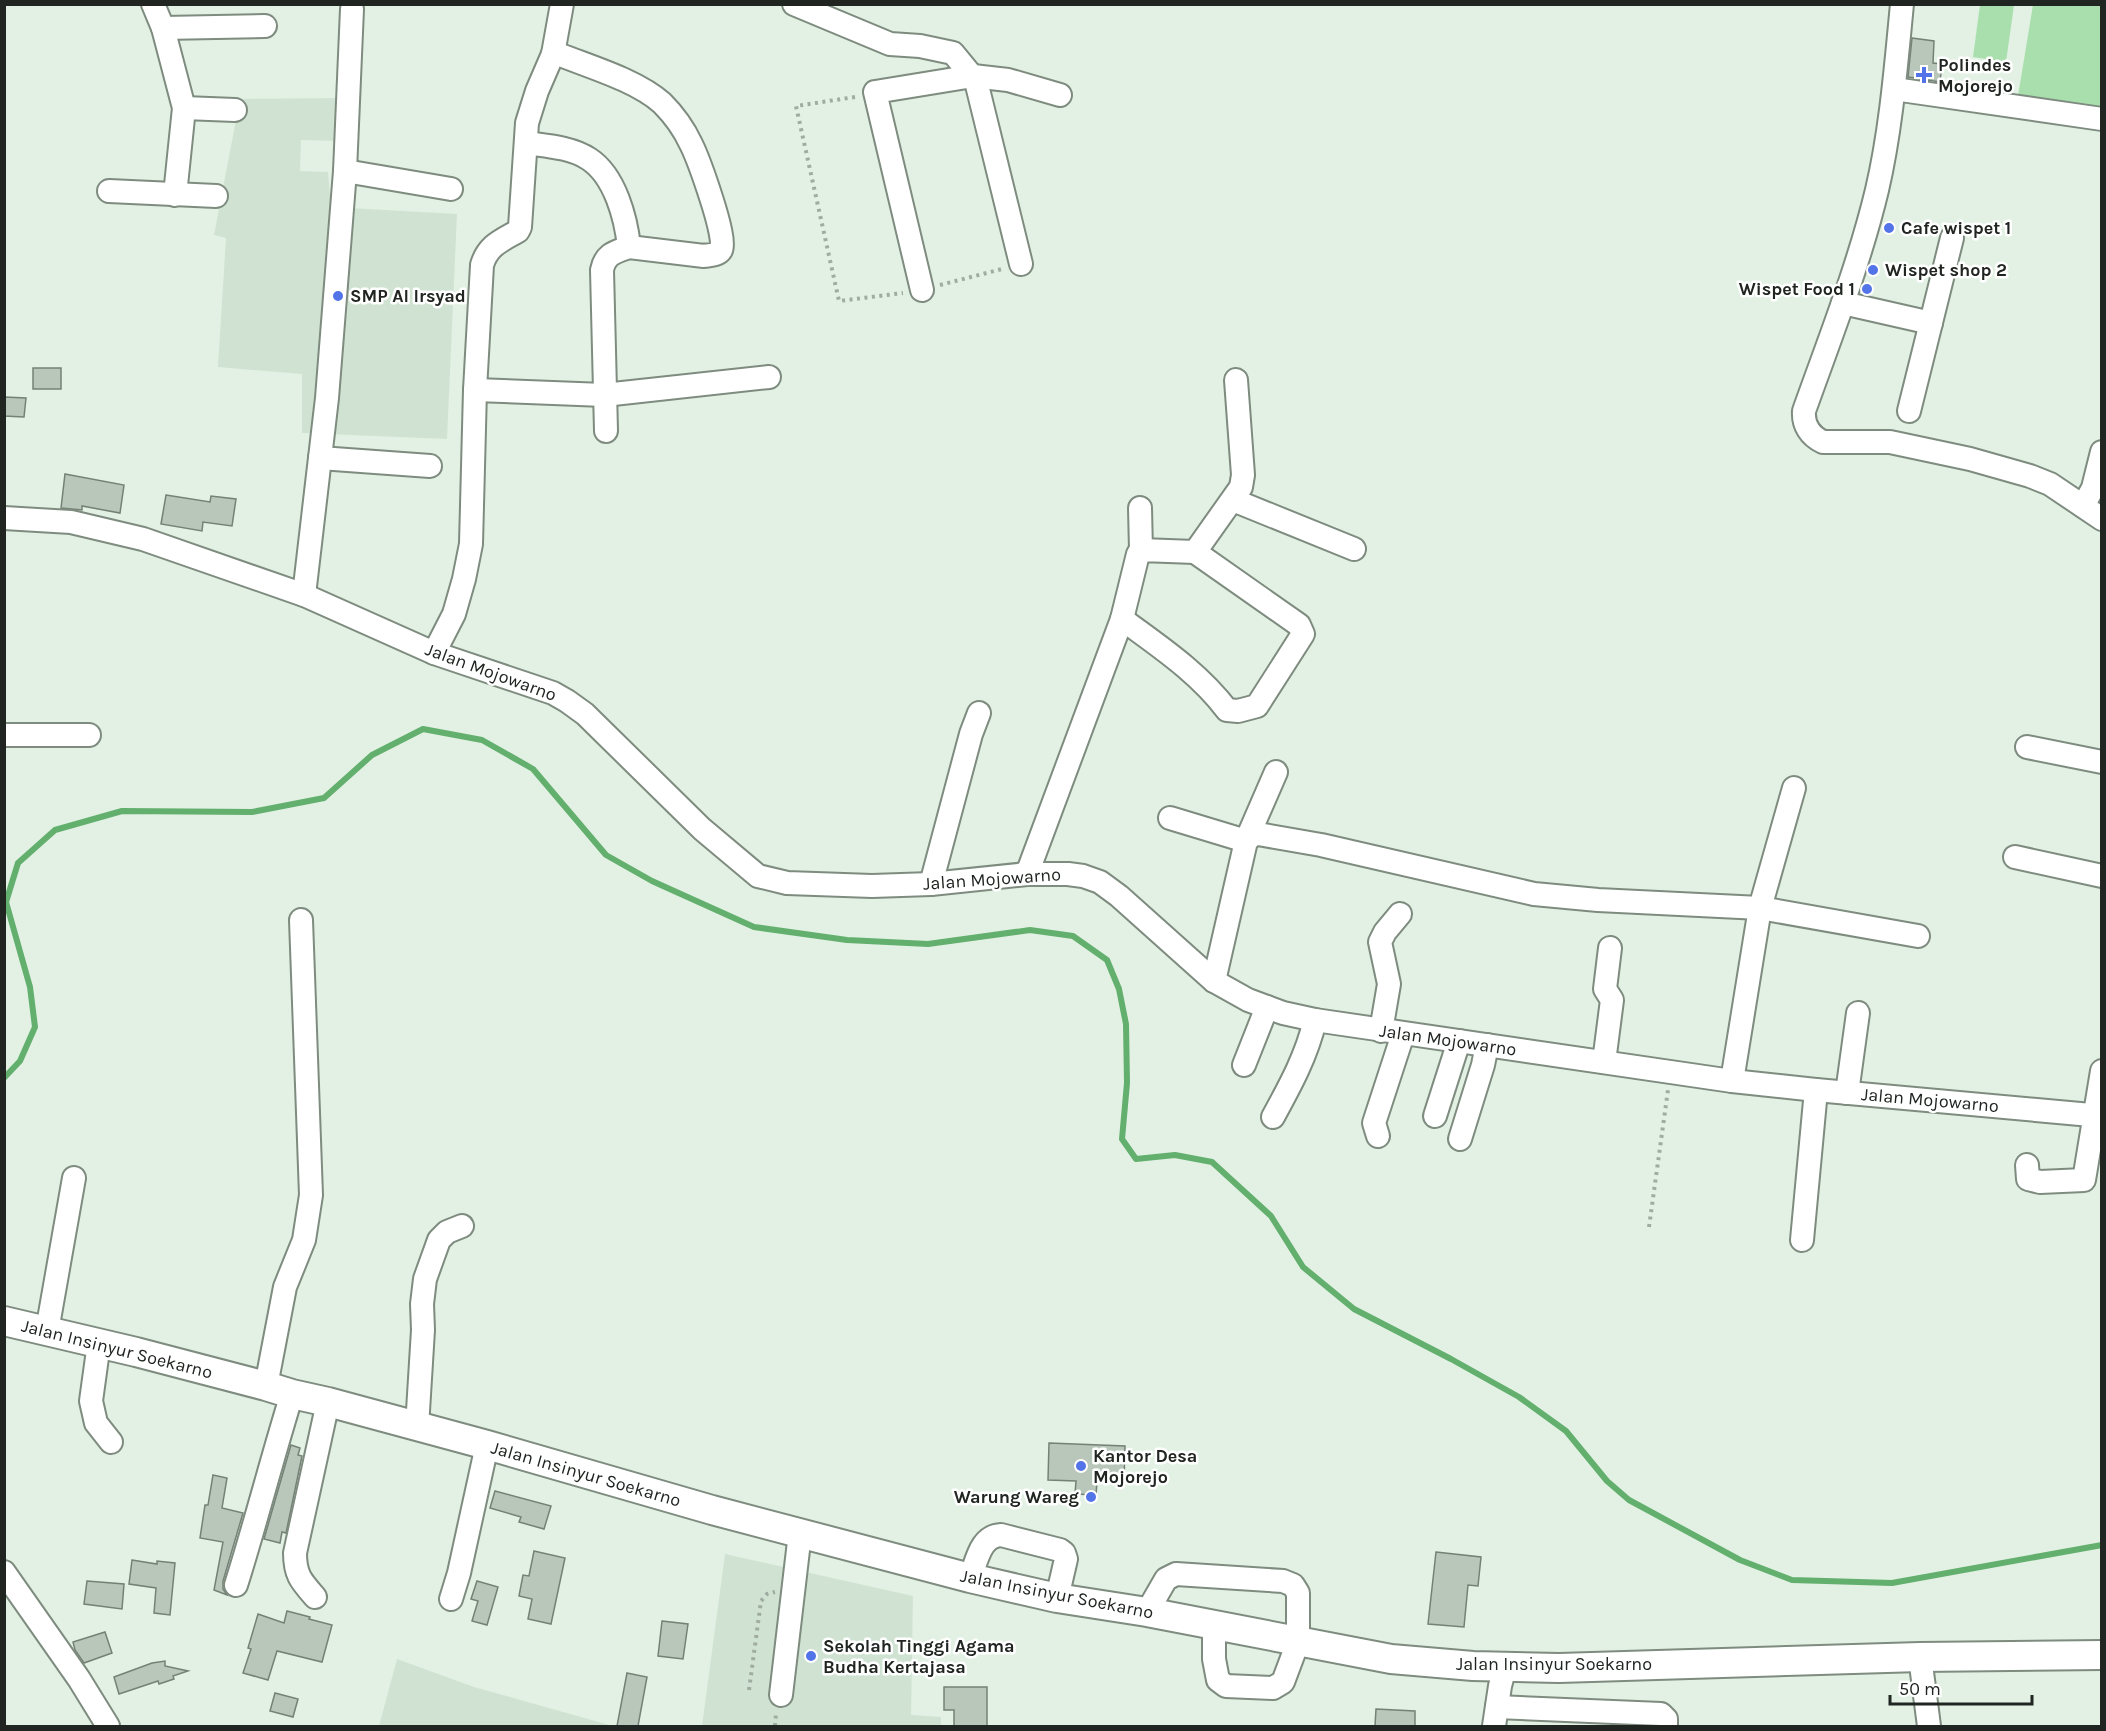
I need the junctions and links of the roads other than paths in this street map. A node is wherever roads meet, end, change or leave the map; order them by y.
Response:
1 (153, 4) edge
2 (562, 4) edge
3 (794, 4) edge
4 (1902, 4) edge
5 (352, 9) dead end
6 (840, 14) edge
7 (265, 26) dead end
8 (163, 28) junction
9 (553, 54) junction
10 (973, 76) junction
11 (1894, 89) junction
12 (1060, 95) dead end
13 (184, 108) junction
14 (235, 110) dead end
15 (2102, 119) edge
16 (526, 142) junction
17 (345, 171) junction
18 (451, 189) dead end
19 (109, 191) dead end
20 (176, 195) junction
21 (216, 196) dead end
22 (1953, 238) dead end
23 (629, 247) junction
24 (1020, 264) road end
25 (922, 290) road end
26 (1843, 303) junction
27 (1931, 323) junction
28 (769, 378) dead end
29 (1236, 380) dead end
30 (475, 390) junction
31 (604, 394) junction
32 (1909, 411) dead end
33 (606, 431) dead end
34 (2102, 452) edge
35 (320, 458) junction
36 (430, 466) dead end
37 (2092, 495) edge
38 (1233, 500) junction
39 (1140, 508) dead end
40 (4, 519) edge
41 (2102, 519) edge
42 (1354, 549) dead end
43 (1141, 550) junction
44 (1195, 552) junction
45 (304, 595) junction
46 (1122, 619) junction
47 (434, 653) junction
48 (979, 713) dead end
49 (4, 735) edge
50 (89, 735) dead end
51 (2027, 747) dead end
52 (2102, 762) edge
53 (1276, 772) dead end
54 (1794, 788) dead end
55 (1170, 818) dead end
56 (1246, 841) junction
57 (2015, 857) dead end
58 (1027, 874) junction
59 (2102, 876) edge
60 (930, 884) junction
61 (1760, 908) junction
62 (1400, 914) dead end
63 (301, 920) dead end
64 (1918, 936) dead end
65 (1610, 948) dead end
66 (1214, 981) junction
67 (1267, 1007) junction
68 (1858, 1013) dead end
69 (1314, 1020) junction
70 (1381, 1031) junction
71 (1403, 1034) junction
72 (1459, 1041) junction
73 (1487, 1045) junction
74 (1604, 1062) junction
75 (1244, 1065) dead end
76 (2102, 1071) edge
77 (1732, 1081) junction
78 (1816, 1090) junction
79 (1847, 1093) junction
80 (2098, 1115) edge
81 (1435, 1116) dead end
82 (1273, 1118) dead end
83 (1378, 1136) dead end
84 (1460, 1139) dead end
85 (2027, 1165) dead end
86 (74, 1178) dead end
87 (462, 1226) dead end
88 (1802, 1240) dead end
89 (4, 1322) edge
90 (47, 1331) junction
91 (99, 1343) junction
92 (279, 1390) junction
93 (328, 1402) junction
94 (417, 1427) junction
95 (111, 1442) dead end
96 (487, 1445) junction
97 (800, 1533) junction
98 (4, 1572) edge
99 (970, 1578) junction
100 (236, 1585) dead end
101 (315, 1597) dead end
102 (1056, 1598) junction
103 (451, 1599) dead end
104 (1147, 1612) junction
105 (1214, 1626) junction
106 (1299, 1642) junction
107 (2102, 1655) edge
108 (1920, 1657) junction
109 (1505, 1667) junction
110 (781, 1695) dead end
111 (1496, 1717) edge
112 (108, 1726) edge
113 (1666, 1726) edge
114 (1929, 1726) edge

1 - 8 street
2 - 9 street
3 - 6 street
4 - 11 street
5 - 17 street
6 - 10 street
7 - 8 street
8 - 13 street
9 - 16 street
9 - 23 street
10 - 12 street
10 - 24 street
10 - 25 street
11 - 15 street
11 - 26 street
13 - 14 street
13 - 20 street
16 - 23 street
16 - 30 street
17 - 18 street
17 - 35 street
19 - 20 street
20 - 21 street
22 - 27 street
23 - 31 street
26 - 27 street
26 - 37 street
27 - 32 street
28 - 31 street
29 - 38 street
30 - 31 street
30 - 47 street
31 - 33 street
34 - 37 street
35 - 36 street
35 - 45 street
37 - 41 street
38 - 42 street
38 - 44 street
39 - 43 street
40 - 45 street, Jalan Mojowarno
43 - 44 street
43 - 46 street
44 - 46 street
45 - 47 street, Jalan Mojowarno
46 - 58 street
47 - 60 street, Jalan Mojowarno
48 - 60 street
49 - 50 street
51 - 52 street
53 - 56 street
54 - 61 street
55 - 56 street
56 - 61 street
56 - 66 street
57 - 59 street
58 - 60 street, Jalan Mojowarno
58 - 66 street, Jalan Mojowarno
61 - 64 street
61 - 77 street
62 - 70 street
63 - 92 street
65 - 74 street
66 - 67 street, Jalan Mojowarno
67 - 69 street, Jalan Mojowarno
67 - 75 street
68 - 79 street
69 - 70 street, Jalan Mojowarno
69 - 82 street
70 - 71 street, Jalan Mojowarno
71 - 72 street, Jalan Mojowarno
71 - 83 street
72 - 73 street, Jalan Mojowarno
72 - 81 street
73 - 74 street, Jalan Mojowarno
73 - 84 street
74 - 77 street, Jalan Mojowarno
76 - 80 street
77 - 78 street, Jalan Mojowarno
78 - 79 street, Jalan Mojowarno
78 - 88 street
79 - 80 street, Jalan Mojowarno
80 - 85 street
86 - 90 street
87 - 94 street
89 - 90 main road, Jalan Insinyur Soekarno
90 - 91 main road, Jalan Insinyur Soekarno
91 - 92 main road, Jalan Insinyur Soekarno
91 - 95 street
92 - 93 main road, Jalan Insinyur Soekarno
92 - 100 street
93 - 94 main road, Jalan Insinyur Soekarno
93 - 101 street
94 - 96 main road, Jalan Insinyur Soekarno
96 - 97 main road, Jalan Insinyur Soekarno
96 - 103 street
97 - 99 main road, Jalan Insinyur Soekarno
97 - 110 street
98 - 112 street
99 - 102 main road, Jalan Insinyur Soekarno
99 - 102 street
102 - 104 main road, Jalan Insinyur Soekarno
104 - 105 main road, Jalan Insinyur Soekarno
104 - 106 street
105 - 106 main road, Jalan Insinyur Soekarno
105 - 106 street
106 - 109 main road, Jalan Insinyur Soekarno
107 - 108 main road, Jalan Insinyur Soekarno
108 - 109 main road, Jalan Insinyur Soekarno
108 - 114 street
109 - 111 street
111 - 113 street

